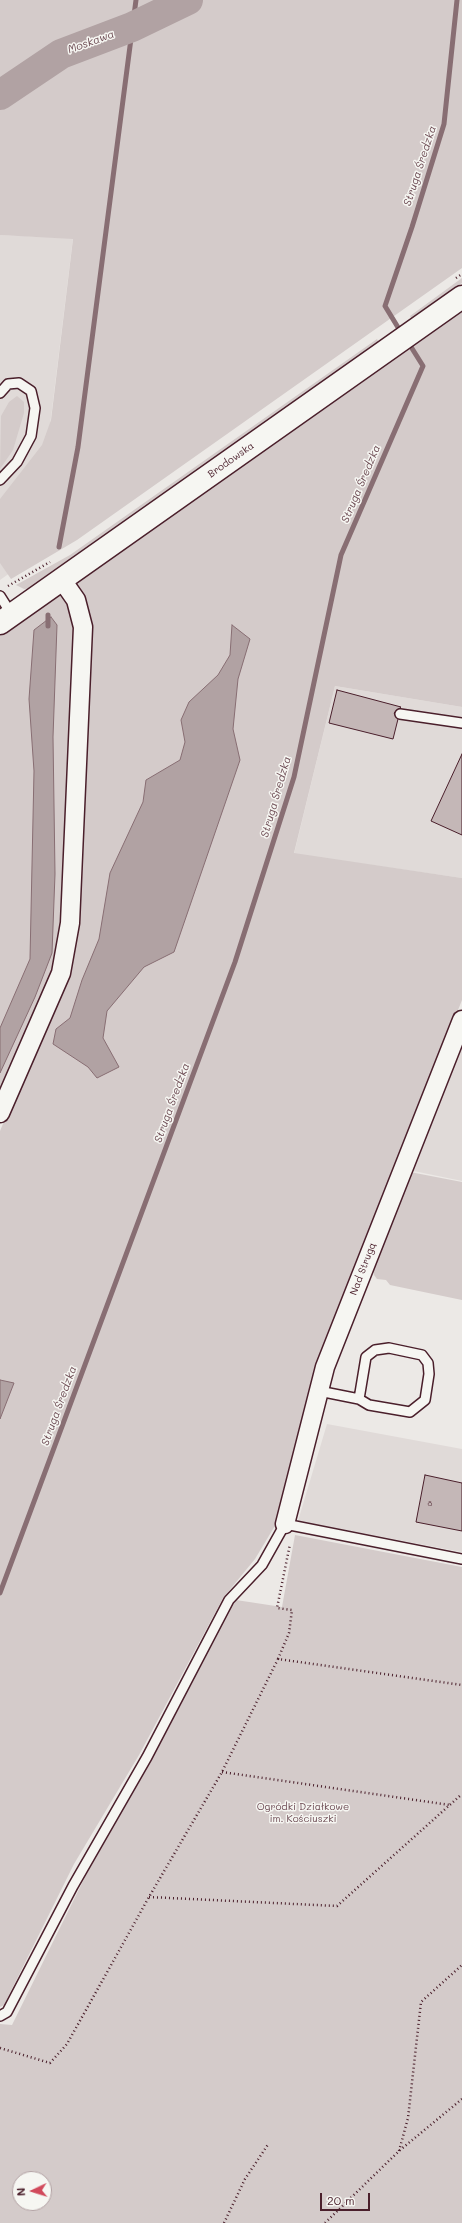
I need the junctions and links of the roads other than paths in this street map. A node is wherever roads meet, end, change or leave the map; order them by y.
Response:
1 (462, 297) edge
2 (0, 394) edge
3 (0, 480) edge
4 (60, 572) junction
5 (3, 592) edge
6 (12, 614) edge
7 (400, 714) dead end
8 (462, 723) edge
9 (462, 1020) edge
10 (0, 1113) edge
11 (318, 1391) junction
12 (359, 1399) junction
13 (289, 1525) junction
14 (462, 1559) edge
15 (0, 2016) edge

1 - 4 street, Brodowska
2 - 3 lane
4 - 6 street, Brodowska
4 - 10 street
5 - 6 lane
7 - 8 lane
9 - 11 street, Nad Strugą
11 - 12 lane
11 - 13 street, Nad Strugą
12 - 12 lane
13 - 14 lane
13 - 15 lane

